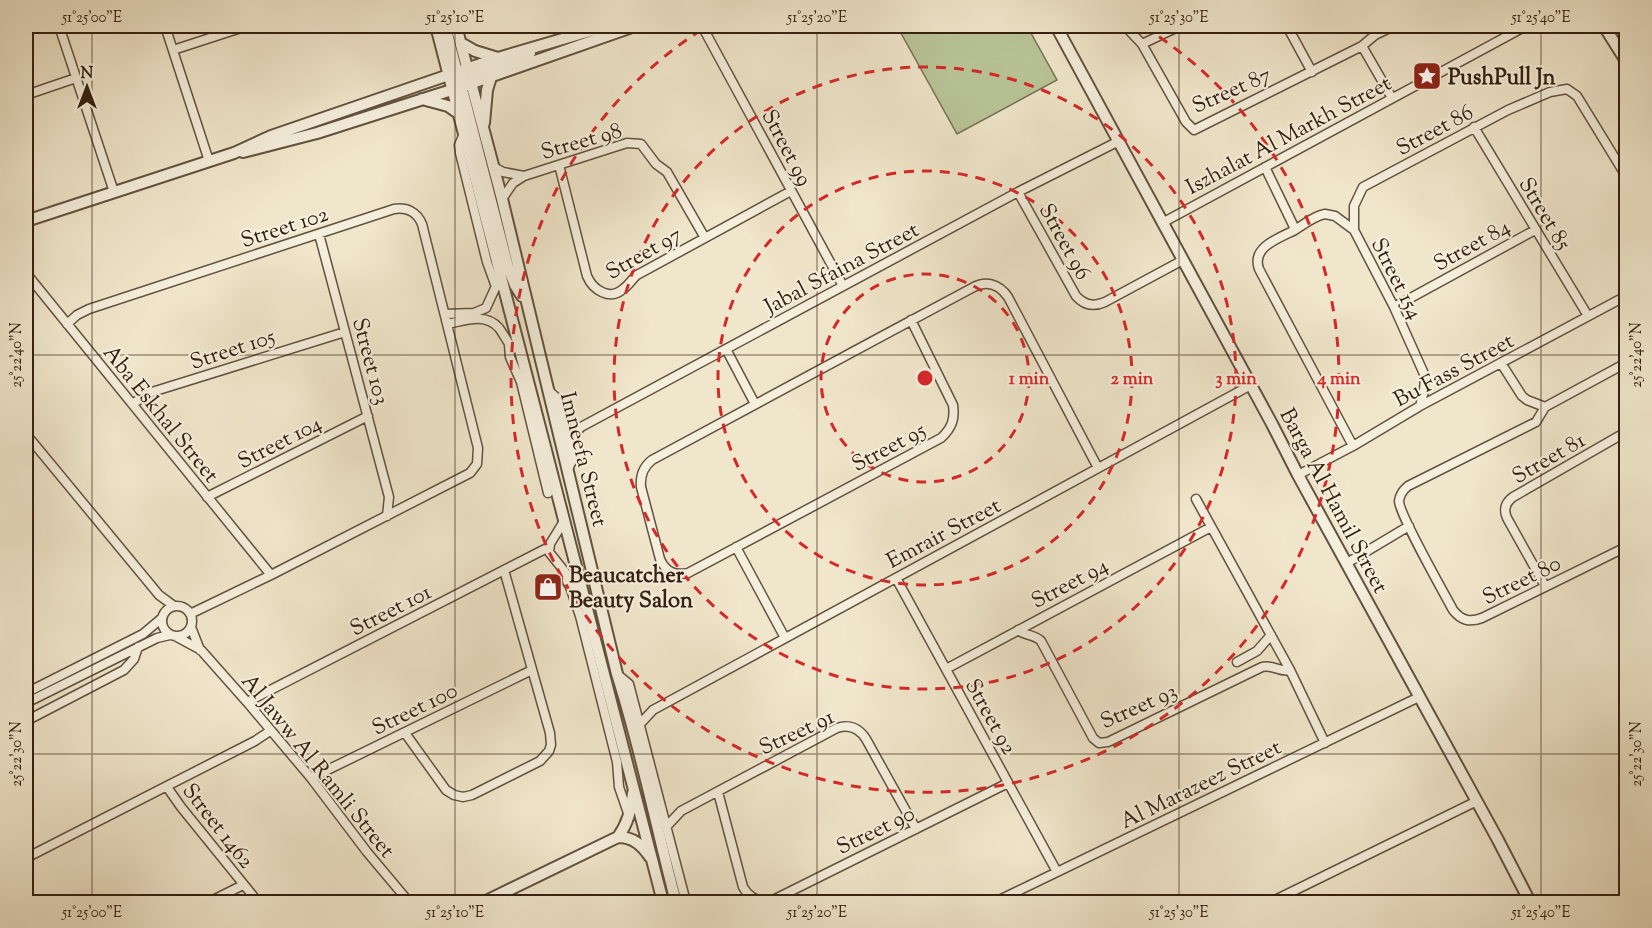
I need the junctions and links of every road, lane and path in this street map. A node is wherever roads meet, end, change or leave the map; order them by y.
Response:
1 (59, 26) edge
2 (165, 26) edge
3 (247, 26) edge
4 (436, 26) edge
5 (445, 26) edge
6 (607, 26) edge
7 (635, 26) edge
8 (702, 26) edge
9 (1056, 26) edge
10 (1125, 26) edge
11 (1180, 26) edge
12 (1287, 26) edge
13 (1394, 26) edge
14 (1526, 26) edge
15 (1604, 26) edge
16 (458, 27) edge
17 (461, 43) junction
18 (1142, 44) junction
19 (539, 45) junction
20 (1362, 46) junction
21 (173, 50) junction
22 (498, 58) junction
23 (1626, 61) edge
24 (1312, 72) junction
25 (491, 77) junction
26 (76, 78) junction
27 (459, 79) junction
28 (26, 95) edge
29 (1392, 98) junction
30 (422, 99) junction
31 (458, 113) junction
32 (356, 120) junction
33 (1474, 127) junction
34 (483, 129) junction
35 (464, 134) junction
36 (1119, 141) junction
37 (234, 153) junction
38 (209, 161) junction
39 (559, 165) junction
40 (494, 167) junction
41 (1265, 167) junction
42 (524, 176) junction
43 (1626, 176) edge
44 (791, 191) junction
45 (114, 192) junction
46 (1018, 192) junction
47 (502, 199) junction
48 (26, 221) edge
49 (1162, 222) junction
50 (1295, 229) junction
51 (1353, 230) junction
52 (1535, 230) junction
53 (319, 234) junction
54 (705, 238) junction
55 (1183, 260) junction
56 (26, 273) edge
57 (500, 275) junction
58 (843, 286) junction
59 (496, 287) junction
60 (1626, 296) edge
61 (526, 301) junction
62 (1394, 307) junction
63 (445, 314) junction
64 (1588, 316) junction
65 (911, 320) junction
66 (67, 324) junction
67 (447, 324) junction
68 (345, 332) junction
69 (509, 345) junction
70 (726, 349) junction
71 (523, 360) junction
72 (1501, 363) junction
73 (1626, 363) edge
74 (1251, 385) junction
75 (548, 390) junction
76 (132, 404) junction
77 (755, 404) junction
78 (1420, 406) junction
79 (1545, 407) junction
80 (368, 417) junction
81 (565, 423) junction
82 (581, 427) junction
83 (1626, 432) edge
84 (26, 434) edge
85 (569, 439) junction
86 (1353, 446) junction
87 (1098, 468) junction
88 (567, 469) junction
89 (1298, 475) junction
90 (548, 493) dead end
91 (207, 497) junction
92 (389, 497) junction
93 (1196, 499) dead end
94 (406, 506) junction
95 (387, 516) junction
96 (564, 521) junction
97 (1210, 526) junction
98 (1409, 526) junction
99 (736, 547) junction
100 (1626, 547) edge
101 (549, 548) junction
102 (1347, 563) junction
103 (504, 570) junction
104 (271, 575) junction
105 (896, 578) junction
106 (568, 581) junction
107 (1545, 586) junction
108 (159, 595) junction
109 (584, 599) junction
110 (174, 606) junction
111 (190, 614) junction
112 (163, 615) junction
113 (191, 627) junction
114 (1018, 630) junction
115 (172, 635) junction
116 (1271, 635) junction
117 (785, 638) junction
118 (138, 647) junction
119 (201, 650) junction
120 (1237, 662) dead end
121 (946, 669) junction
122 (532, 670) junction
123 (1290, 670) junction
124 (617, 674) junction
125 (26, 693) edge
126 (1419, 697) junction
127 (247, 702) junction
128 (26, 703) edge
129 (636, 706) junction
130 (652, 710) junction
131 (26, 721) edge
132 (640, 724) junction
133 (270, 731) junction
134 (405, 733) junction
135 (644, 737) junction
136 (1325, 743) junction
137 (642, 759) junction
138 (311, 778) junction
139 (1008, 783) junction
140 (166, 787) junction
141 (633, 788) junction
142 (718, 792) junction
143 (1477, 801) junction
144 (664, 812) junction
145 (681, 812) junction
146 (629, 817) junction
147 (667, 826) junction
148 (916, 829) junction
149 (618, 837) junction
150 (26, 856) edge
151 (653, 860) junction
152 (1057, 872) junction
153 (243, 885) junction
154 (757, 901) edge
155 (1530, 901) edge
156 (209, 903) edge
157 (258, 903) edge
158 (409, 903) edge
159 (484, 903) edge
160 (663, 903) edge
161 (676, 903) edge
162 (686, 903) edge
163 (995, 903) edge
164 (1271, 903) edge

1 - 26 street
2 - 21 street
3 - 21 street
4 - 27 street, Imneefa Street
5 - 27 street
6 - 19 street
7 - 25 street
8 - 44 street, Street 99
9 - 36 street, Barga Al Hamil Street
10 - 18 street, Street 87
11 - 18 street
12 - 24 street
13 - 20 street, Street 87
14 - 29 street, Iszhalat Al Markh Street
15 - 23 street
16 - 17 street, Imneefa Street
17 - 22 street
17 - 27 street, Imneefa Street
18 - 24 street, Street 87
19 - 22 street
19 - 27 street
20 - 24 street, Street 87
20 - 29 street
21 - 38 street
22 - 27 street
25 - 27 street
25 - 34 street
26 - 28 street
26 - 45 street
27 - 30 street
27 - 31 street, Imneefa Street
27 - 32 street
27 - 34 street, Imneefa Street
27 - 37 street
27 - 61 street
29 - 41 street, Iszhalat Al Markh Street
30 - 31 street
30 - 32 street
31 - 35 street, Imneefa Street
32 - 37 street
33 - 43 street, Street 86
33 - 51 street, Street 86
33 - 52 street, Street 85
34 - 40 street, Imneefa Street
35 - 57 street, Imneefa Street
35 - 59 street
36 - 46 street, Jabal Sfaina Street
36 - 49 street, Barga Al Hamil Street
37 - 38 street
38 - 45 street
39 - 42 street, Street 98
39 - 54 street, Street 98
39 - 54 street, Street 97
40 - 42 street, Street 98
40 - 47 street, Imneefa Street
41 - 49 street, Iszhalat Al Markh Street
41 - 50 street
42 - 47 street, Street 98
44 - 54 street, Street 97
44 - 58 street, Street 99
45 - 48 street
46 - 55 street, Street 96
46 - 58 street, Jabal Sfaina Street
47 - 61 street, Imneefa Street
49 - 55 street, Barga Al Hamil Street
50 - 51 street, Street 154
50 - 86 street
51 - 62 street, Street 154
52 - 62 street, Street 84
52 - 64 street, Street 85
53 - 63 street, Street 102
53 - 66 street, Street 102
53 - 68 street, Street 103
55 - 74 street, Barga Al Hamil Street
56 - 66 street, Aba Eskhal Street
57 - 59 street
57 - 71 street, Imneefa Street
58 - 70 street, Jabal Sfaina Street
59 - 63 street
60 - 64 street, Bu Fass Street
61 - 75 street, Imneefa Street
62 - 78 street, Street 154
63 - 67 street, Street 102
64 - 72 street, Bu Fass Street
65 - 77 street, Street 95
65 - 87 street, Street 95
65 - 99 street, Street 95
66 - 76 street, Aba Eskhal Street
67 - 69 street
67 - 94 street, Street 102
68 - 76 street, Street 105
68 - 80 street, Street 103
69 - 71 street
69 - 90 street
70 - 77 street
70 - 82 street, Jabal Sfaina Street
71 - 96 street, Imneefa Street
72 - 78 street, Bu Fass Street
72 - 79 street
73 - 79 street, Street 80
74 - 87 street, Emrair Street
74 - 89 street, Barga Al Hamil Street
75 - 81 street
75 - 88 street, Imneefa Street
76 - 91 street, Aba Eskhal Street
77 - 99 street, Street 95
78 - 86 street, Bu Fass Street
79 - 98 street, Street 80
80 - 91 street, Street 104
80 - 92 street, Street 103
81 - 82 street
81 - 85 street
82 - 85 street, Jabal Sfaina Street
83 - 107 street, Street 81
84 - 108 street
85 - 88 street
86 - 89 street, Bu Fass Street
87 - 105 street, Emrair Street
88 - 124 street, Imneefa Street
89 - 102 street, Barga Al Hamil Street
91 - 104 street, Aba Eskhal Street
92 - 94 street
92 - 95 street
93 - 97 street
94 - 95 street, Street 102
95 - 104 street, Street 102
96 - 101 street
96 - 109 street, Imneefa Street
97 - 114 street, Street 94
97 - 116 street
98 - 102 street
98 - 107 street, Street 80
99 - 117 street
100 - 107 street, Street 80
101 - 103 street, Street 101
101 - 106 street
102 - 126 street, Barga Al Hamil Street
103 - 122 street
103 - 127 street, Street 101
104 - 111 street, Street 102
105 - 117 street, Emrair Street
105 - 121 street, Street 92
106 - 109 street
106 - 146 street
108 - 110 street
108 - 112 street
109 - 141 street, Imneefa Street
110 - 111 street
110 - 112 street
111 - 113 street
112 - 115 street
112 - 125 street
113 - 115 street
113 - 119 street, Al Jaww Al Ramli Street
114 - 121 street, Street 94
114 - 123 street, Street 93
115 - 118 street
115 - 119 street, Al Jaww Al Ramli Street
116 - 120 street
116 - 123 street
117 - 130 street, Emrair Street
118 - 128 street
118 - 131 street
119 - 127 street, Al Jaww Al Ramli Street
121 - 139 street, Street 92
122 - 134 street, Street 100
122 - 134 street
123 - 136 street
124 - 129 street
124 - 137 street, Imneefa Street
126 - 136 street, Al Marazeez Street
126 - 143 street, Barga Al Hamil Street
127 - 133 street, Al Jaww Al Ramli Street
129 - 130 street
129 - 132 street
130 - 132 street, Emrair Street
132 - 135 street
133 - 138 street, Al Jaww Al Ramli Street
133 - 140 street
134 - 138 street, Street 100
135 - 137 street
135 - 144 street
136 - 152 street, Al Marazeez Street
137 - 161 street, Imneefa Street
138 - 158 street, Al Jaww Al Ramli Street
139 - 148 street, Street 90
139 - 152 street, Street 92
140 - 150 street
140 - 153 street, Street 1462
141 - 146 street
141 - 151 street, Imneefa Street
142 - 145 street, Street 91
142 - 148 street, Street 91
142 - 154 street, Street 90
143 - 155 street, Barga Al Hamil Street
143 - 164 street
144 - 145 street, Street 91
144 - 147 street
145 - 147 street, Street 91
146 - 149 street
147 - 162 street
148 - 154 street, Street 90
149 - 151 street
149 - 159 street
151 - 160 street, Imneefa Street
152 - 163 street, Al Marazeez Street
153 - 156 street, Street 1462
153 - 157 street, Street 1462

